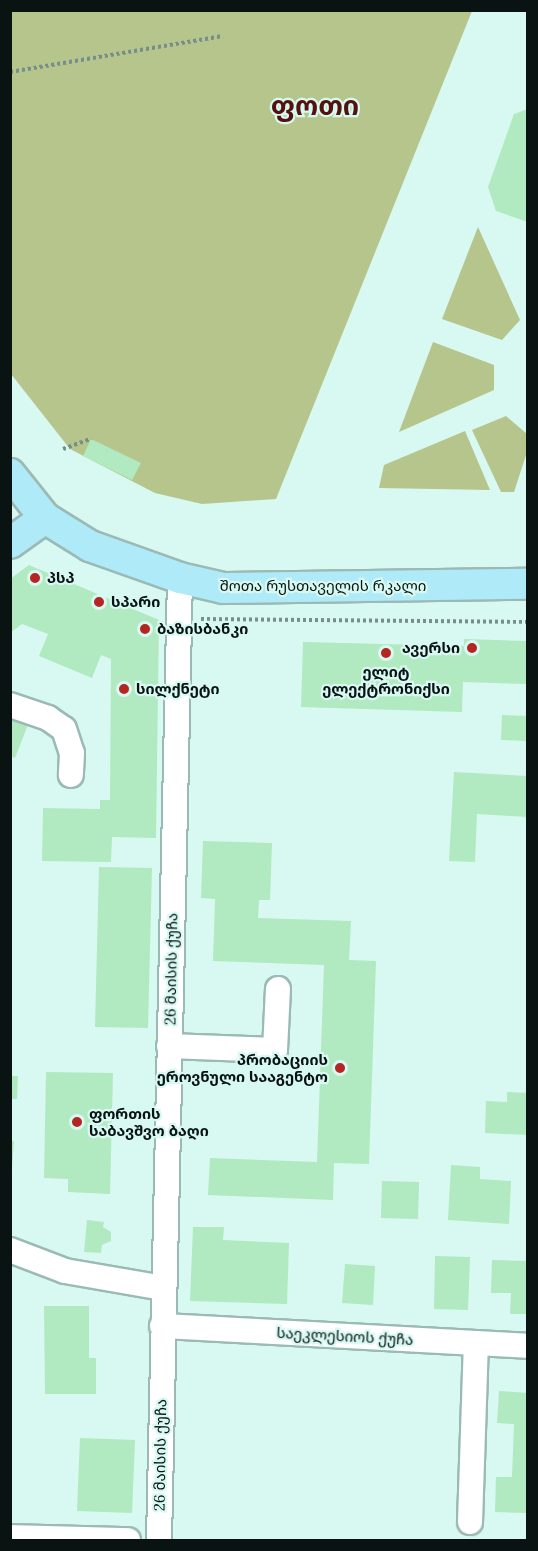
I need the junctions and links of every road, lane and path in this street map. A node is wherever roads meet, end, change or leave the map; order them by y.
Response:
1 (223, 36) dead end
2 (10, 72) edge
3 (91, 439) dead end
4 (63, 450) dead end
5 (10, 474) edge
6 (45, 518) junction
7 (10, 543) edge
8 (180, 578) junction
9 (528, 584) edge
10 (180, 610) junction
11 (528, 622) edge
12 (10, 705) edge
13 (71, 775) dead end
14 (278, 989) dead end
15 (169, 1046) junction
16 (10, 1250) edge
17 (163, 1288) junction
18 (162, 1326) junction
19 (476, 1343) junction
20 (528, 1346) edge
21 (470, 1522) dead end
22 (10, 1537) edge
23 (128, 1540) edge
24 (159, 1540) edge

1 - 2 path
3 - 4 path
5 - 6 main road, შოთა რუსთაველის რკალი
6 - 7 main road
6 - 8 main road, შოთა რუსთაველის რკალი
8 - 9 main road, შოთა რუსთაველის რკალი
8 - 10 street, 26 მაისის ქუჩა
10 - 11 path
10 - 15 street, 26 მაისის ქუჩა
12 - 13 street
14 - 15 street
15 - 17 street, 26 მაისის ქუჩა
16 - 17 street
17 - 18 street, 26 მაისის ქუჩა
18 - 19 street, საეკლესიოს ქუჩა
18 - 24 street, 26 მაისის ქუჩა
19 - 20 street, საეკლესიოს ქუჩა
19 - 21 street
22 - 23 street

